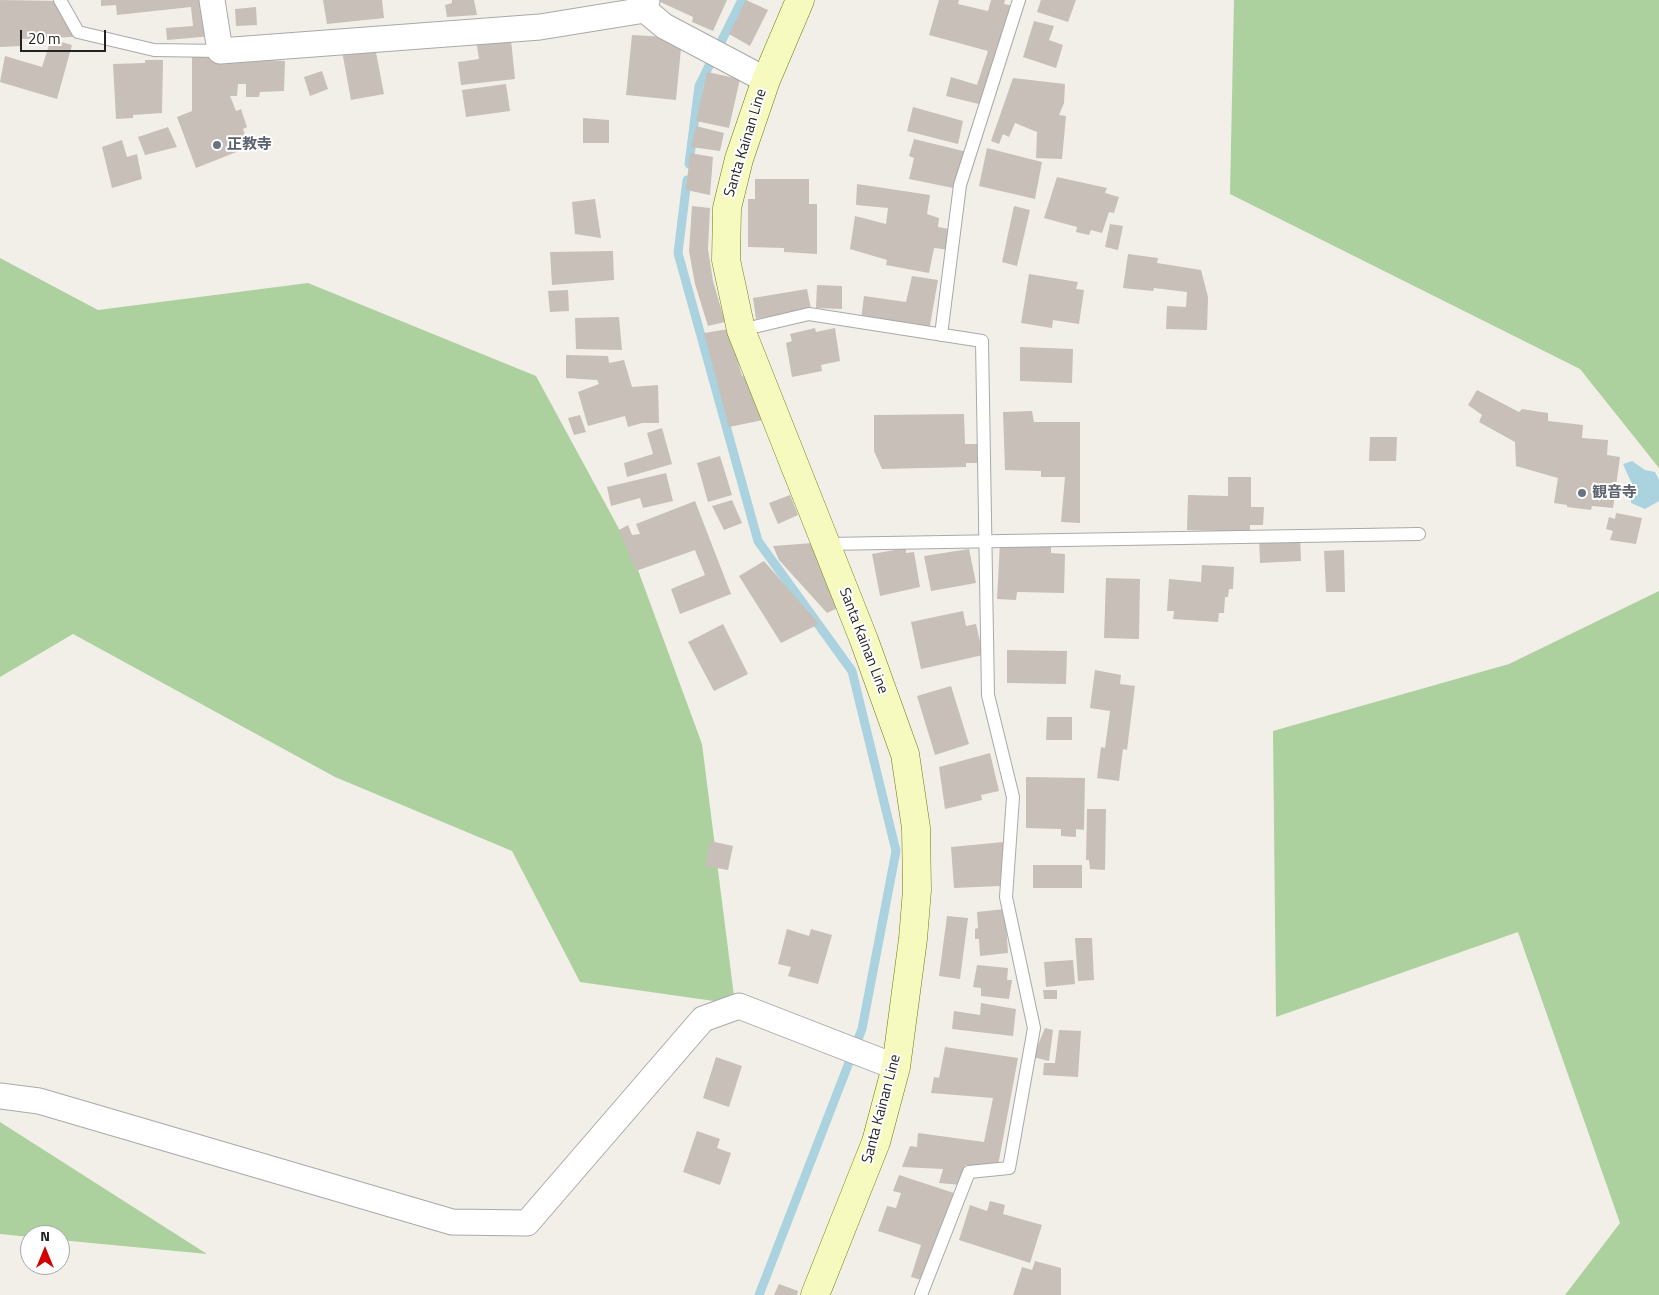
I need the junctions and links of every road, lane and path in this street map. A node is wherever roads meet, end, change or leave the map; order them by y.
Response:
1 (60, 0) edge
2 (212, 0) edge
3 (800, 0) edge
4 (1018, 0) edge
5 (646, 5) edge
6 (220, 51) junction
7 (766, 80) junction
8 (741, 330) junction
9 (941, 335) junction
10 (1419, 534) dead end
11 (985, 542) junction
12 (826, 544) junction
13 (896, 1067) junction
14 (0, 1096) edge
15 (815, 1295) edge
16 (921, 1295) edge

1 - 6 lane
2 - 6 street
3 - 7 main road, Santa Kainan Line
4 - 9 lane
5 - 6 street
5 - 7 street
7 - 8 main road, Santa Kainan Line
8 - 9 lane
8 - 12 main road, Santa Kainan Line
9 - 11 lane
10 - 11 lane
11 - 12 lane
11 - 16 lane
12 - 13 main road, Santa Kainan Line
13 - 14 street
13 - 15 main road, Santa Kainan Line

